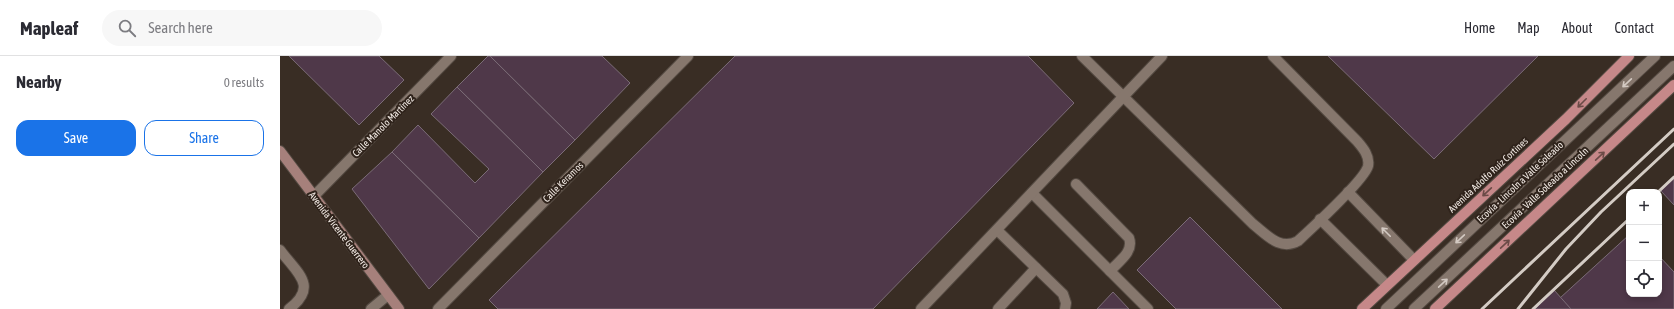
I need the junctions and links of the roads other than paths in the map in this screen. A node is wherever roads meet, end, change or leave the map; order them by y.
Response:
1 (451, 56) edge
2 (688, 56) edge
3 (1082, 56) edge
4 (1162, 56) edge
5 (1273, 56) edge
6 (1630, 56) edge
7 (1655, 56) edge
8 (1674, 66) edge
9 (1674, 85) edge
10 (1122, 96) junction
11 (280, 151) edge
12 (1076, 184) dead end
13 (1032, 192) junction
14 (1348, 192) junction
15 (314, 196) junction
16 (1320, 219) junction
17 (997, 230) junction
18 (280, 250) edge
19 (1414, 260) junction
20 (1036, 268) junction
21 (1110, 271) junction
22 (1388, 285) junction
23 (388, 295) junction
24 (289, 309) edge
25 (371, 309) edge
26 (399, 309) edge
27 (438, 309) edge
28 (921, 309) edge
29 (998, 309) edge
30 (1065, 309) edge
31 (1148, 309) edge
32 (1362, 309) edge
33 (1386, 309) edge
34 (1414, 309) edge
35 (1435, 309) edge

1 - 15 street, Calle Manolo Martínez
2 - 27 street, Calle Keramos
3 - 10 street
4 - 10 street
5 - 14 street
6 -> 19 main road, Avenida Adolfo Ruíz Cortines
7 -> 33 street, Ecovía - Lincoln a Valle Soleado
34 -> 8 street, Ecovía - Valle Soleado a Lincoln
35 -> 9 main road
10 - 13 street
10 - 16 street
11 - 15 main road, Avenida Vicente Guerrero
12 - 21 street
13 - 17 street
13 - 21 street
14 - 16 street
19 -> 14 street
15 - 23 main road, Avenida Vicente Guerrero
16 - 22 street
17 - 20 street
17 - 28 street
18 - 24 street
19 - 22 main road, Avenida Adolfo Ruíz Cortines
20 - 29 street
20 - 30 street
21 - 31 street
22 - 32 main road, Avenida Adolfo Ruíz Cortines
23 - 25 street
23 - 26 main road, Avenida Vicente Guerrero

